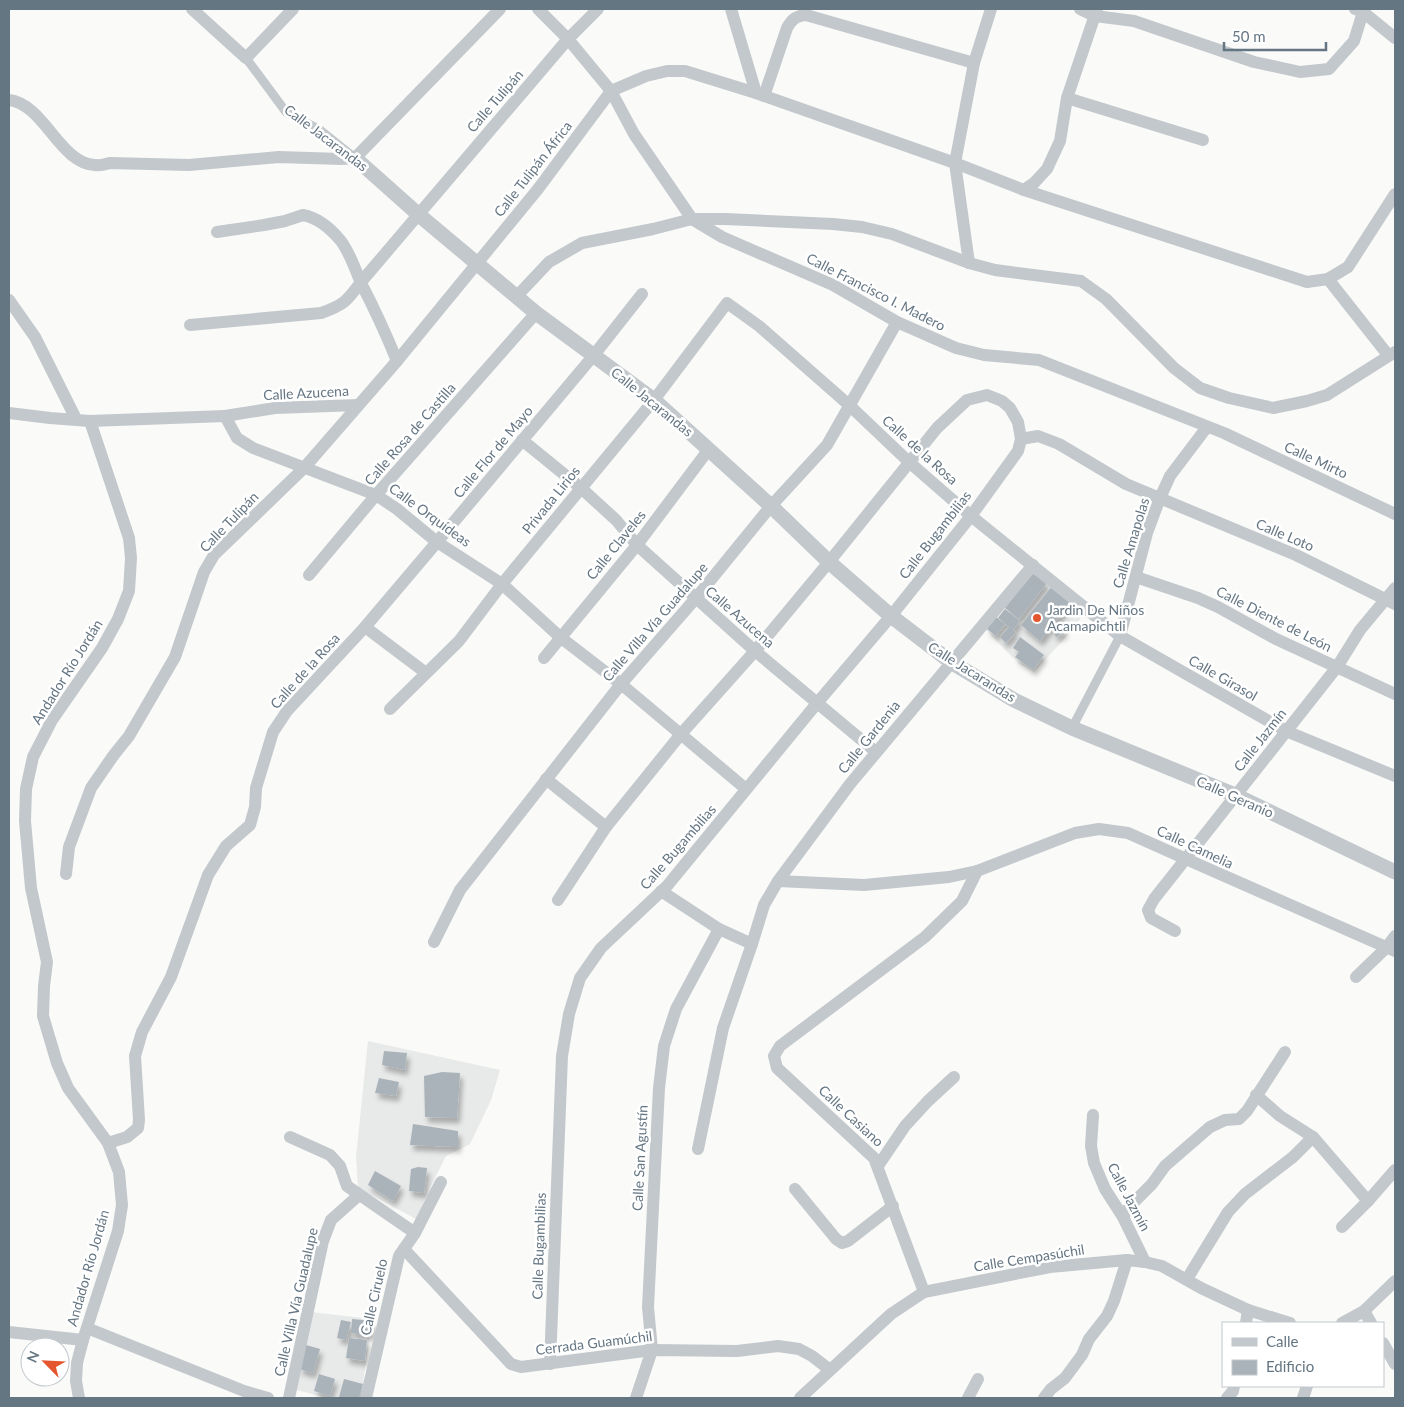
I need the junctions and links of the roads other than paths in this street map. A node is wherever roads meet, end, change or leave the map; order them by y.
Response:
1 (193, 9) edge
2 (293, 9) edge
3 (500, 9) edge
4 (538, 9) edge
5 (598, 9) edge
6 (731, 9) edge
7 (1080, 9) edge
8 (1359, 10) edge
9 (989, 12) edge
10 (1096, 12) edge
11 (1395, 38) edge
12 (568, 39) junction
13 (246, 58) junction
14 (974, 63) junction
15 (611, 91) junction
16 (760, 94) junction
17 (1067, 98) junction
18 (9, 100) edge
19 (1203, 140) dead end
20 (355, 158) junction
21 (955, 162) junction
22 (1024, 190) junction
23 (1395, 194) edge
24 (419, 215) junction
25 (692, 219) junction
26 (217, 232) dead end
27 (477, 263) junction
28 (969, 263) junction
29 (1328, 279) junction
30 (361, 282) junction
31 (642, 294) dead end
32 (516, 297) junction
33 (9, 300) edge
34 (727, 303) joint
35 (536, 314) junction
36 (897, 322) junction
37 (190, 325) dead end
38 (1392, 353) edge
39 (594, 355) junction
40 (396, 361) junction
41 (654, 400) junction
42 (849, 405) junction
43 (358, 406) junction
44 (9, 413) edge
45 (225, 416) junction
46 (76, 419) junction
47 (90, 421) junction
48 (1207, 427) junction
49 (1224, 433) joint
50 (522, 440) junction
51 (1019, 445) junction
52 (709, 450) junction
53 (909, 462) junction
54 (304, 468) junction
55 (581, 488) junction
56 (376, 495) junction
57 (1160, 498) junction
58 (771, 506) junction
59 (1395, 514) edge
60 (971, 516) junction
61 (438, 542) junction
62 (637, 545) junction
63 (829, 562) junction
64 (1033, 565) junction
65 (309, 575) dead end
66 (1136, 577) junction
67 (502, 584) junction
68 (1395, 588) edge
69 (696, 598) junction
70 (1391, 601) edge
71 (891, 616) junction
72 (365, 627) junction
73 (1120, 636) junction
74 (560, 637) junction
75 (755, 650) junction
76 (544, 658) dead end
77 (951, 662) junction
78 (1337, 666) junction
79 (426, 673) junction
80 (620, 684) junction
81 (1395, 694) edge
82 (818, 702) junction
83 (390, 709) dead end
84 (1072, 728) junction
85 (1286, 731) junction
86 (681, 734) junction
87 (876, 752) junction
88 (1395, 776) edge
89 (546, 779) junction
90 (746, 789) junction
91 (1235, 796) junction
92 (606, 827) junction
93 (1186, 860) junction
94 (977, 871) junction
95 (1395, 872) edge
96 (66, 874) dead end
97 (778, 881) junction
98 (662, 891) junction
99 (558, 900) dead end
100 (719, 929) junction
101 (1175, 931) dead end
102 (1395, 936) edge
103 (434, 942) dead end
104 (752, 944) junction
105 (1391, 950) edge
106 (1356, 977) dead end
107 (1285, 1052) dead end
108 (954, 1077) dead end
109 (1256, 1095) junction
110 (1093, 1115) dead end
111 (290, 1136) dead end
112 (1312, 1137) junction
113 (108, 1143) junction
114 (698, 1149) dead end
115 (878, 1166) junction
116 (1395, 1170) edge
117 (442, 1182) dead end
118 (795, 1189) dead end
119 (359, 1195) junction
120 (1368, 1201) junction
121 (893, 1206) junction
122 (1123, 1217) junction
123 (1342, 1227) dead end
124 (415, 1233) junction
125 (404, 1249) junction
126 (1127, 1260) junction
127 (1145, 1262) junction
128 (1187, 1280) junction
129 (1395, 1282) edge
130 (924, 1292) junction
131 (1248, 1310) junction
132 (1364, 1311) junction
133 (1246, 1322) edge
134 (1287, 1322) edge
135 (1344, 1322) edge
136 (1370, 1322) edge
137 (9, 1332) edge
138 (85, 1334) junction
139 (1384, 1345) edge
140 (652, 1350) junction
141 (550, 1364) junction
142 (1395, 1364) edge
143 (830, 1370) junction
144 (978, 1379) dead end
145 (1234, 1387) edge
146 (243, 1395) edge
147 (79, 1398) edge
148 (268, 1398) edge
149 (288, 1398) edge
150 (366, 1398) edge
151 (636, 1398) edge
152 (800, 1398) edge
153 (968, 1398) edge
154 (1044, 1398) edge
155 (1227, 1398) edge

1 - 13 street
2 - 13 street
3 - 20 street
4 - 12 street, Calle Francisco I. Madero
5 - 12 street, Calle Tulipán
6 - 16 street
7 - 10 street
8 - 10 street
8 - 11 street
9 - 14 street
10 - 17 street
12 - 15 street, Calle Francisco I. Madero
12 - 24 street, Calle Tulipán
13 - 20 street, Calle Jacarandas
14 - 16 street
14 - 21 street
15 - 16 street
15 - 25 street, Calle Francisco I. Madero
15 - 27 street, Calle Tulipán África
16 - 21 street
17 - 19 street
17 - 22 street
18 - 20 street
20 - 24 street, Calle Jacarandas
21 - 22 street
21 - 28 street
22 - 29 street
23 - 29 street
24 - 27 street, Calle Jacarandas
24 - 30 street, Calle Tulipán
25 - 28 street
25 - 32 street
25 - 36 street, Calle Francisco I. Madero
26 - 30 street
27 - 32 street, Calle Jacarandas
27 - 40 street, Calle Tulipán
28 - 38 street
29 - 38 street
30 - 37 street, Calle Tulipán
30 - 40 street
31 - 39 street, Calle Flor de Mayo
32 - 35 street, Calle Jacarandas
33 - 46 street
34 - 41 street, Privada Lirios
34 - 42 street, Calle de la Rosa
35 - 39 street, Calle Jacarandas
35 - 56 street, Calle Rosa de Castilla
36 - 42 street, Calle Villa Vía Guadalupe
36 - 48 street, Calle Francisco I. Madero
39 - 41 street, Calle Jacarandas
39 - 50 street, Calle Flor de Mayo
40 - 43 street, Calle Tulipán
41 - 52 street, Calle Jacarandas
41 - 55 street, Privada Lirios
42 - 53 street, Calle de la Rosa
42 - 58 street, Calle Villa Vía Guadalupe
43 - 45 street, Calle Azucena
43 - 54 street, Calle Tulipán
44 - 46 street
45 - 47 street
45 - 54 street, Calle Orquídeas
46 - 47 street
47 - 113 street, Andador Río Jordán
48 - 49 street, Calle Francisco I. Madero
48 - 57 street, Calle Amapolas
49 - 59 street, Calle Mirto
50 - 55 street, Calle Azucena
50 - 61 street, Calle Flor de Mayo
51 - 53 street
51 - 57 street
51 - 60 street, Calle Bugambilias
52 - 58 street, Calle Jacarandas
52 - 62 street, Calle Claveles
53 - 60 street, Calle de la Rosa
53 - 63 street
54 - 56 street, Calle Orquídeas
54 - 96 street, Calle Tulipán
55 - 62 street, Calle Azucena
55 - 67 street, Privada Lirios
56 - 61 street, Calle Orquídeas
56 - 65 street, Calle Rosa de Castilla
57 - 66 street, Calle Amapolas
57 - 70 street, Calle Loto
58 - 63 street, Calle Jacarandas
58 - 69 street, Calle Villa Vía Guadalupe
60 - 64 street, Calle de la Rosa
60 - 71 street, Calle Bugambilias
61 - 67 street, Calle Orquídeas
61 - 72 street, Calle Flor de Mayo
62 - 69 street, Calle Azucena
62 - 74 street, Calle Claveles
63 - 71 street, Calle Jacarandas
63 - 75 street
64 - 73 street, Calle de la Rosa
64 - 77 street, Calle Gardenia
66 - 73 street, Calle Amapolas
66 - 78 street, Calle Diente de León
67 - 74 street, Calle Orquídeas
67 - 79 street, Privada Lirios
68 - 70 street, Calle Jazmín
69 - 75 street, Calle Azucena
69 - 80 street, Calle Villa Vía Guadalupe
70 - 78 street, Calle Jazmín
71 - 77 street, Calle Jacarandas
71 - 82 street, Calle Bugambilias
72 - 79 street
72 - 113 street, Calle de la Rosa
73 - 84 street, Calle Amapolas
73 - 85 street, Calle Girasol
74 - 76 street, Calle Claveles
74 - 80 street, Calle Orquídeas
75 - 82 street, Calle Azucena
75 - 86 street
77 - 84 street, Calle Jacarandas
77 - 87 street, Calle Gardenia
78 - 81 street, Calle Diente de León
78 - 85 street, Calle Jazmín
79 - 83 street, Privada Lirios
80 - 86 street, Calle Orquídeas
80 - 89 street, Calle Villa Vía Guadalupe
82 - 87 street, Calle Azucena
82 - 90 street, Calle Bugambilias
84 - 91 street, Calle Geranio
85 - 88 street, Calle Girasol
85 - 91 street, Calle Jazmín
86 - 90 street, Calle Orquídeas
86 - 92 street
87 - 97 street, Calle Gardenia
89 - 92 street
89 - 103 street, Calle Villa Vía Guadalupe
90 - 98 street, Calle Bugambilias
91 - 93 street, Calle Jazmín
91 - 95 street, Calle Geranio
92 - 99 street
93 - 94 street, Calle Camelia
93 - 101 street, Calle Jazmín
93 - 105 street, Calle Camelia
94 - 97 street, Calle Camelia
94 - 115 street, Calle Casiano
97 - 104 street, Calle Gardenia
98 - 100 street
98 - 141 street, Calle Bugambilias
100 - 104 street
100 - 140 street, Calle San Agustín
102 - 105 street
104 - 114 street, Calle Gardenia
105 - 106 street
107 - 109 street
108 - 115 street
109 - 112 street
109 - 122 street
110 - 122 street, Calle Jazmín
111 - 119 street
112 - 120 street
112 - 128 street
113 - 138 street, Andador Río Jordán
115 - 121 street, Calle Casiano
116 - 120 street
117 - 124 street, Calle Ciruelo
118 - 121 street
119 - 124 street
119 - 149 street, Calle Villa Vía Guadalupe
120 - 123 street
121 - 130 street, Calle Casiano
122 - 127 street, Calle Jazmín
124 - 125 street, Calle Ciruelo
125 - 141 street, Cerrada Guamúchil
125 - 150 street, Calle Ciruelo
126 - 127 street, Calle Cempasúchil
126 - 130 street, Calle Cempasúchil
126 - 154 street
127 - 128 street, Calle Cempasúchil
128 - 131 street, Calle Cempasúchil
129 - 132 street
130 - 143 street, Calle Cempasúchil
131 - 133 street
131 - 134 street, Calle Cempasúchil
132 - 135 street
132 - 136 street
137 - 138 street
138 - 146 street
138 - 147 street, Andador Río Jordán
139 - 142 street
140 - 141 street, Cerrada Guamúchil
140 - 143 street, Cerrada Guamúchil
140 - 151 street, Calle San Agustín
143 - 152 street, Calle Cempasúchil
144 - 153 street
145 - 155 street
146 - 148 street

